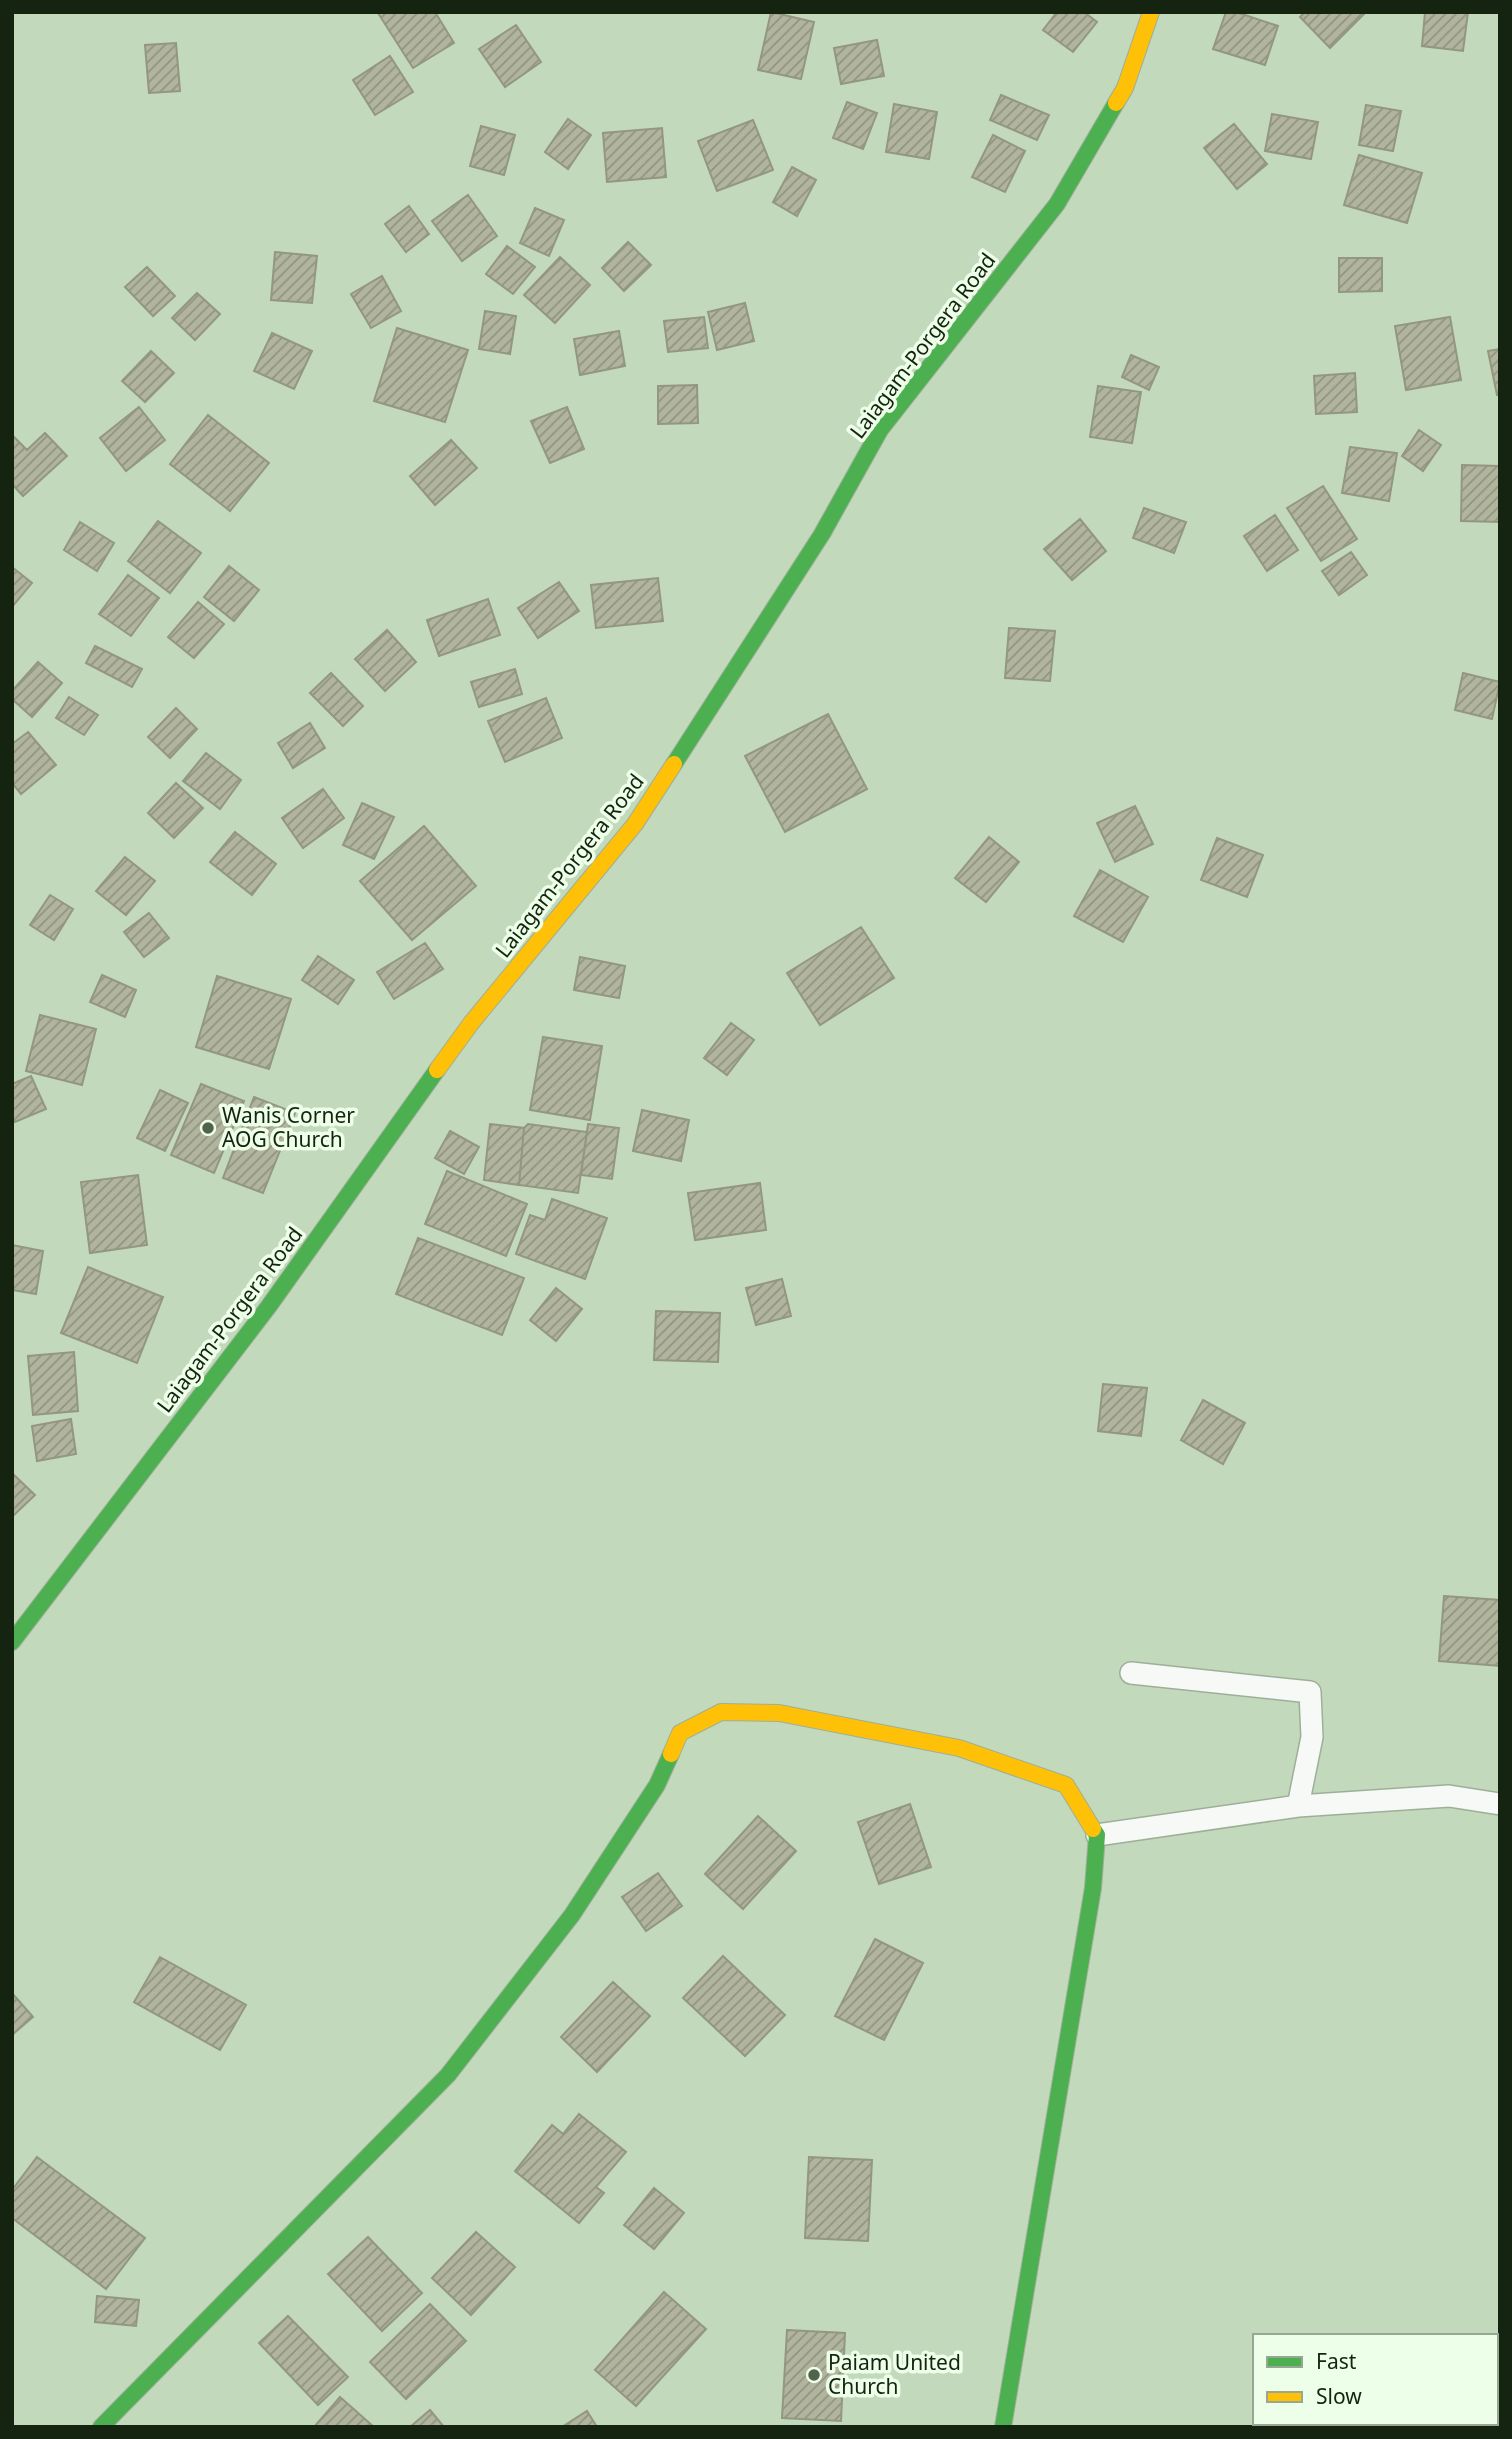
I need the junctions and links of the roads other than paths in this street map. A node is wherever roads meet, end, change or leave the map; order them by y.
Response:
1 (1151, 12) edge
2 (12, 1642) edge
3 (1131, 1673) dead end
4 (1500, 1804) edge
5 (1298, 1806) junction
6 (1097, 1835) junction
7 (101, 2427) edge
8 (1003, 2427) edge

1 - 2 main road, Laiagam-Porgera Road
3 - 5 lane
4 - 5 lane
5 - 6 lane
6 - 7 main road
6 - 8 main road

